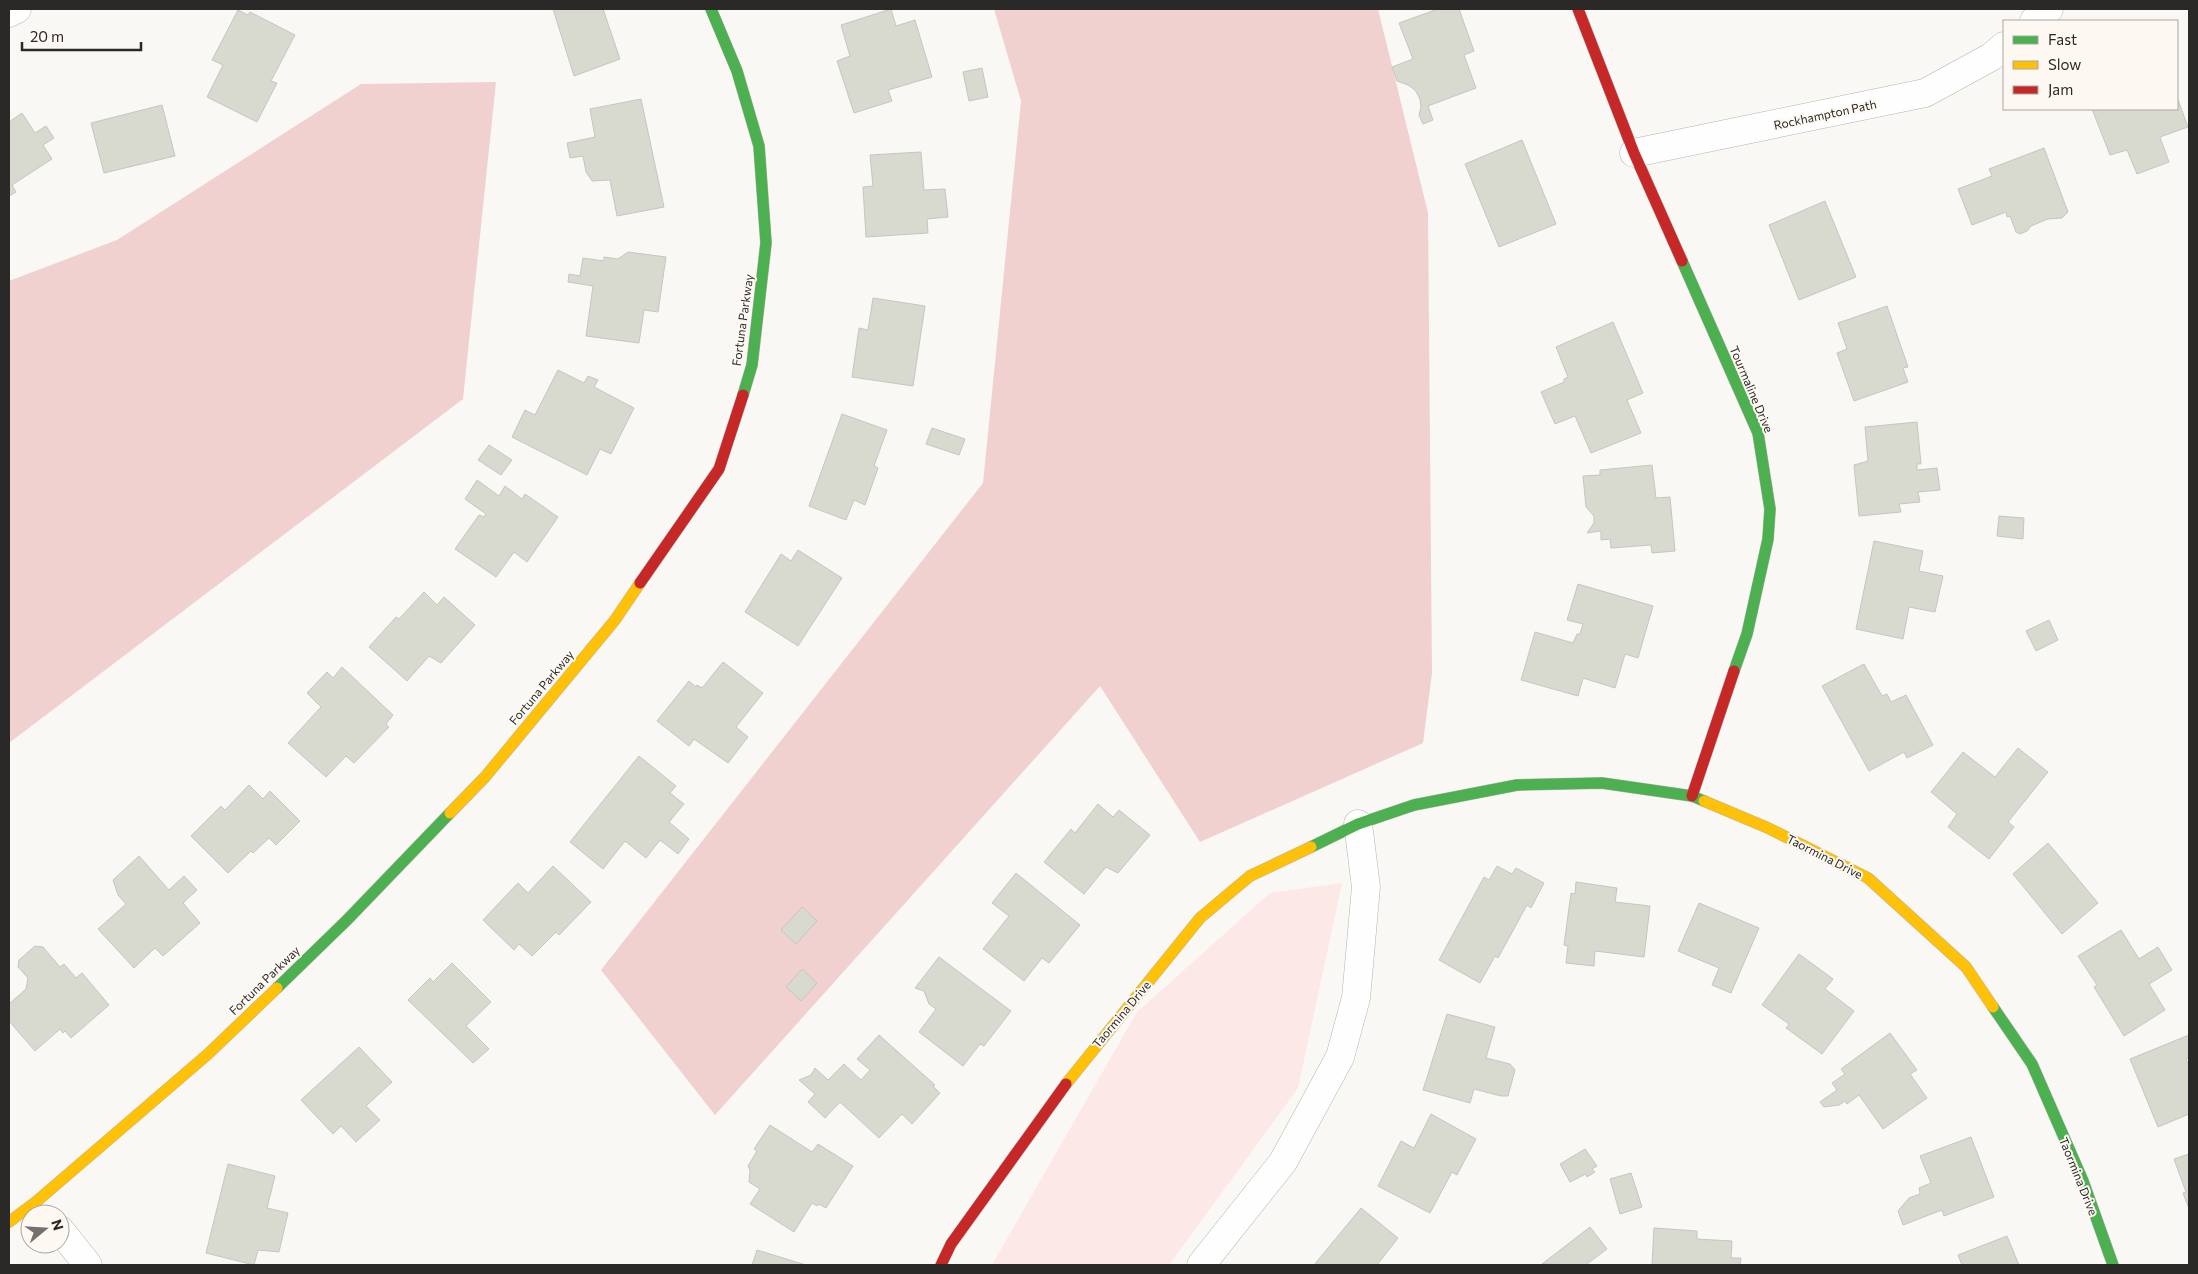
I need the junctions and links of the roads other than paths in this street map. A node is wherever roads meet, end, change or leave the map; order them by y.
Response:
1 (17, 9) edge
2 (711, 9) edge
3 (1578, 9) edge
4 (2049, 9) edge
5 (9, 13) edge
6 (2035, 20) edge
7 (2003, 47) edge
8 (1634, 154) junction
9 (1692, 796) junction
10 (1358, 824) junction
11 (46, 1204) edge
12 (70, 1242) edge
13 (88, 1265) edge
14 (941, 1265) edge
15 (1201, 1265) edge
16 (2113, 1265) edge

1 - 5 street
2 - 11 street, Fortuna Parkway
3 - 8 street, Tourmaline Drive
4 - 6 street
7 - 8 street, Rockhampton Path
8 - 9 street, Tourmaline Drive
9 - 10 street, Taormina Drive
9 - 16 street, Taormina Drive
10 - 14 street, Taormina Drive
10 - 15 street
12 - 13 street

